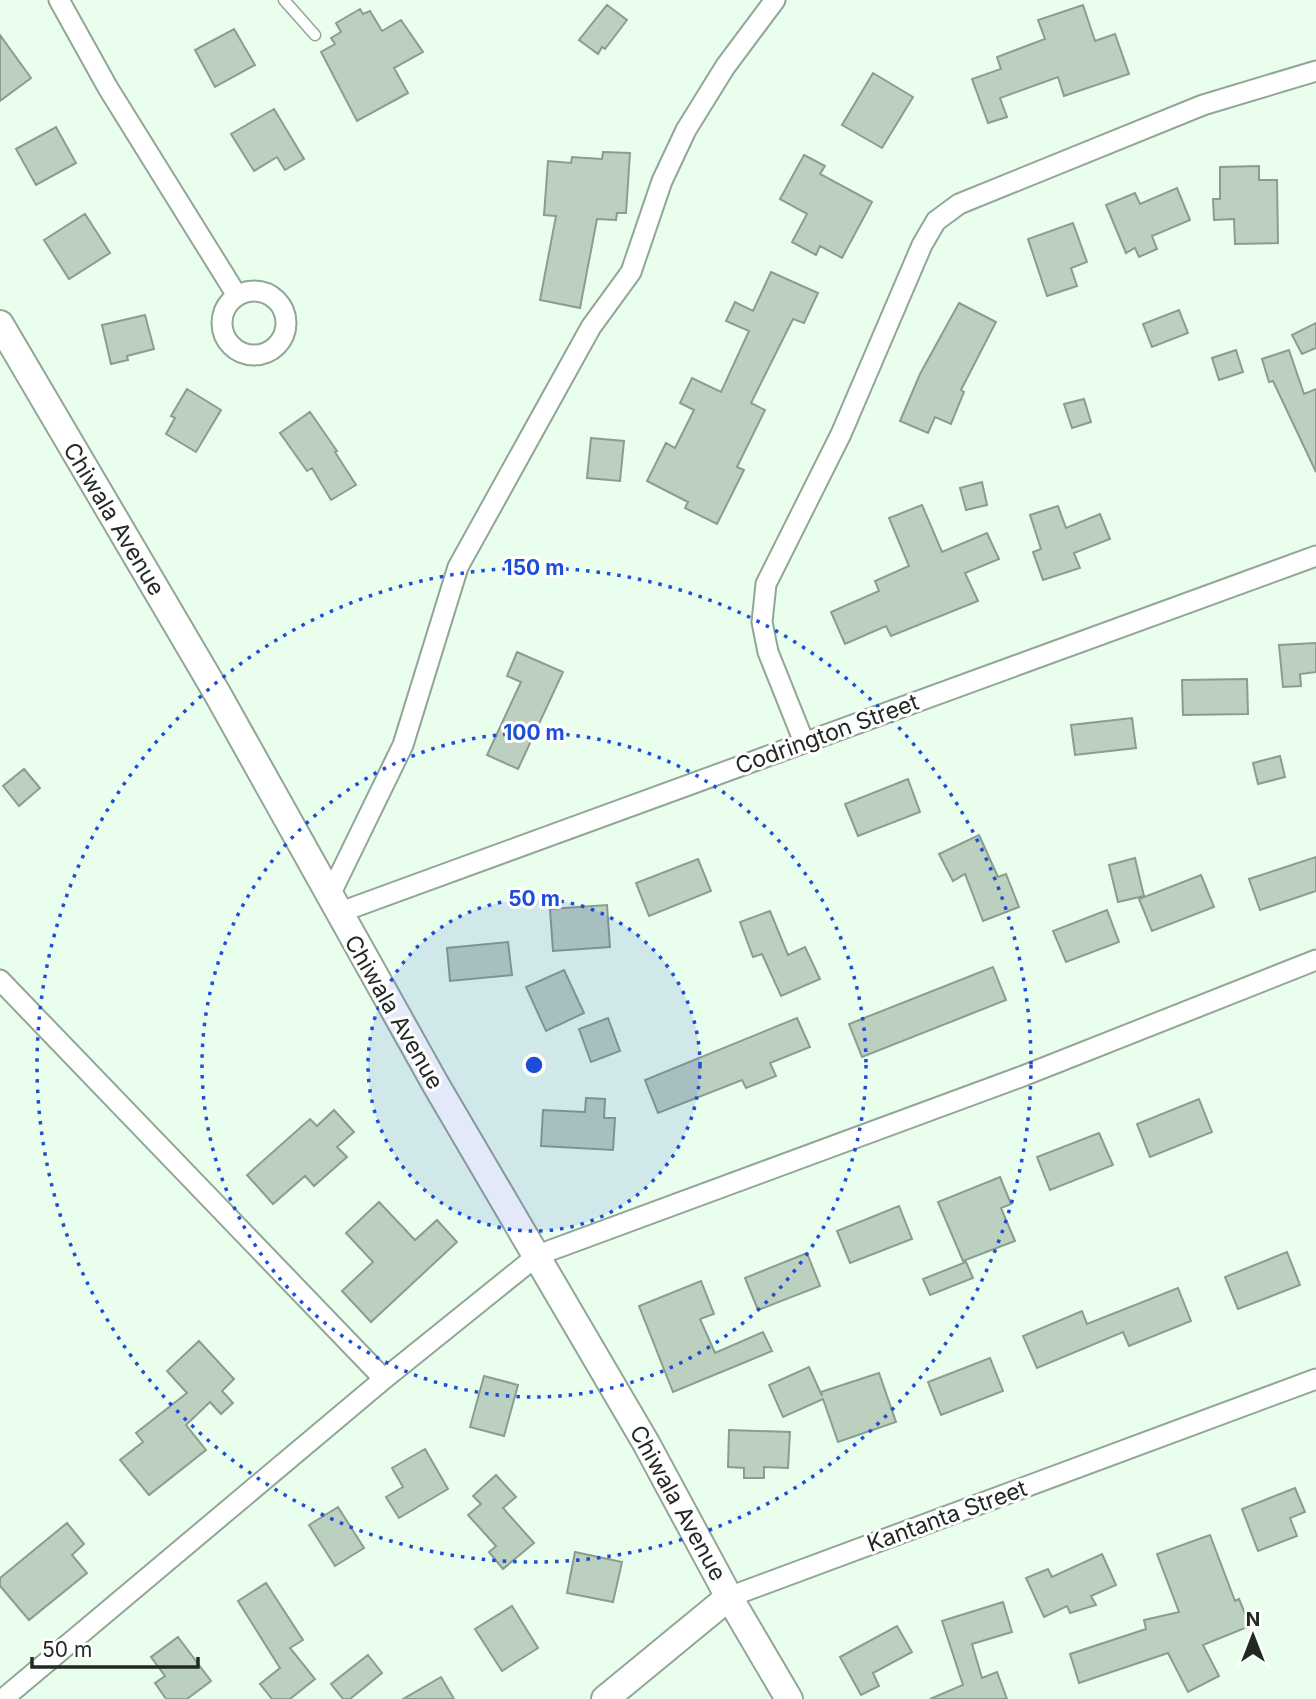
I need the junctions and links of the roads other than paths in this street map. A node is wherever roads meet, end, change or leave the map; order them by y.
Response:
1 (59, 0) edge
2 (284, 0) edge
3 (775, 0) edge
4 (315, 35) dead end
5 (1316, 72) edge
6 (236, 294) dead end
7 (0, 324) edge
8 (1316, 556) edge
9 (804, 742) junction
10 (334, 905) junction
11 (1316, 960) edge
12 (0, 980) edge
13 (538, 1255) junction
14 (384, 1378) junction
15 (1316, 1379) edge
16 (729, 1597) junction
17 (3, 1699) edge
18 (605, 1699) edge
19 (789, 1699) edge

1 - 6 street
2 - 4 lane
3 - 10 street
5 - 9 street
7 - 10 main road, Chiwala Avenue
8 - 9 street, Codrington Street
9 - 10 street, Codrington Street
10 - 13 main road, Chiwala Avenue
11 - 13 street
12 - 14 street
13 - 14 street
13 - 16 main road, Chiwala Avenue
14 - 17 street
15 - 16 street, Kantanta Street
16 - 18 main road, Kantanta Street
16 - 19 main road, Chiwala Avenue

